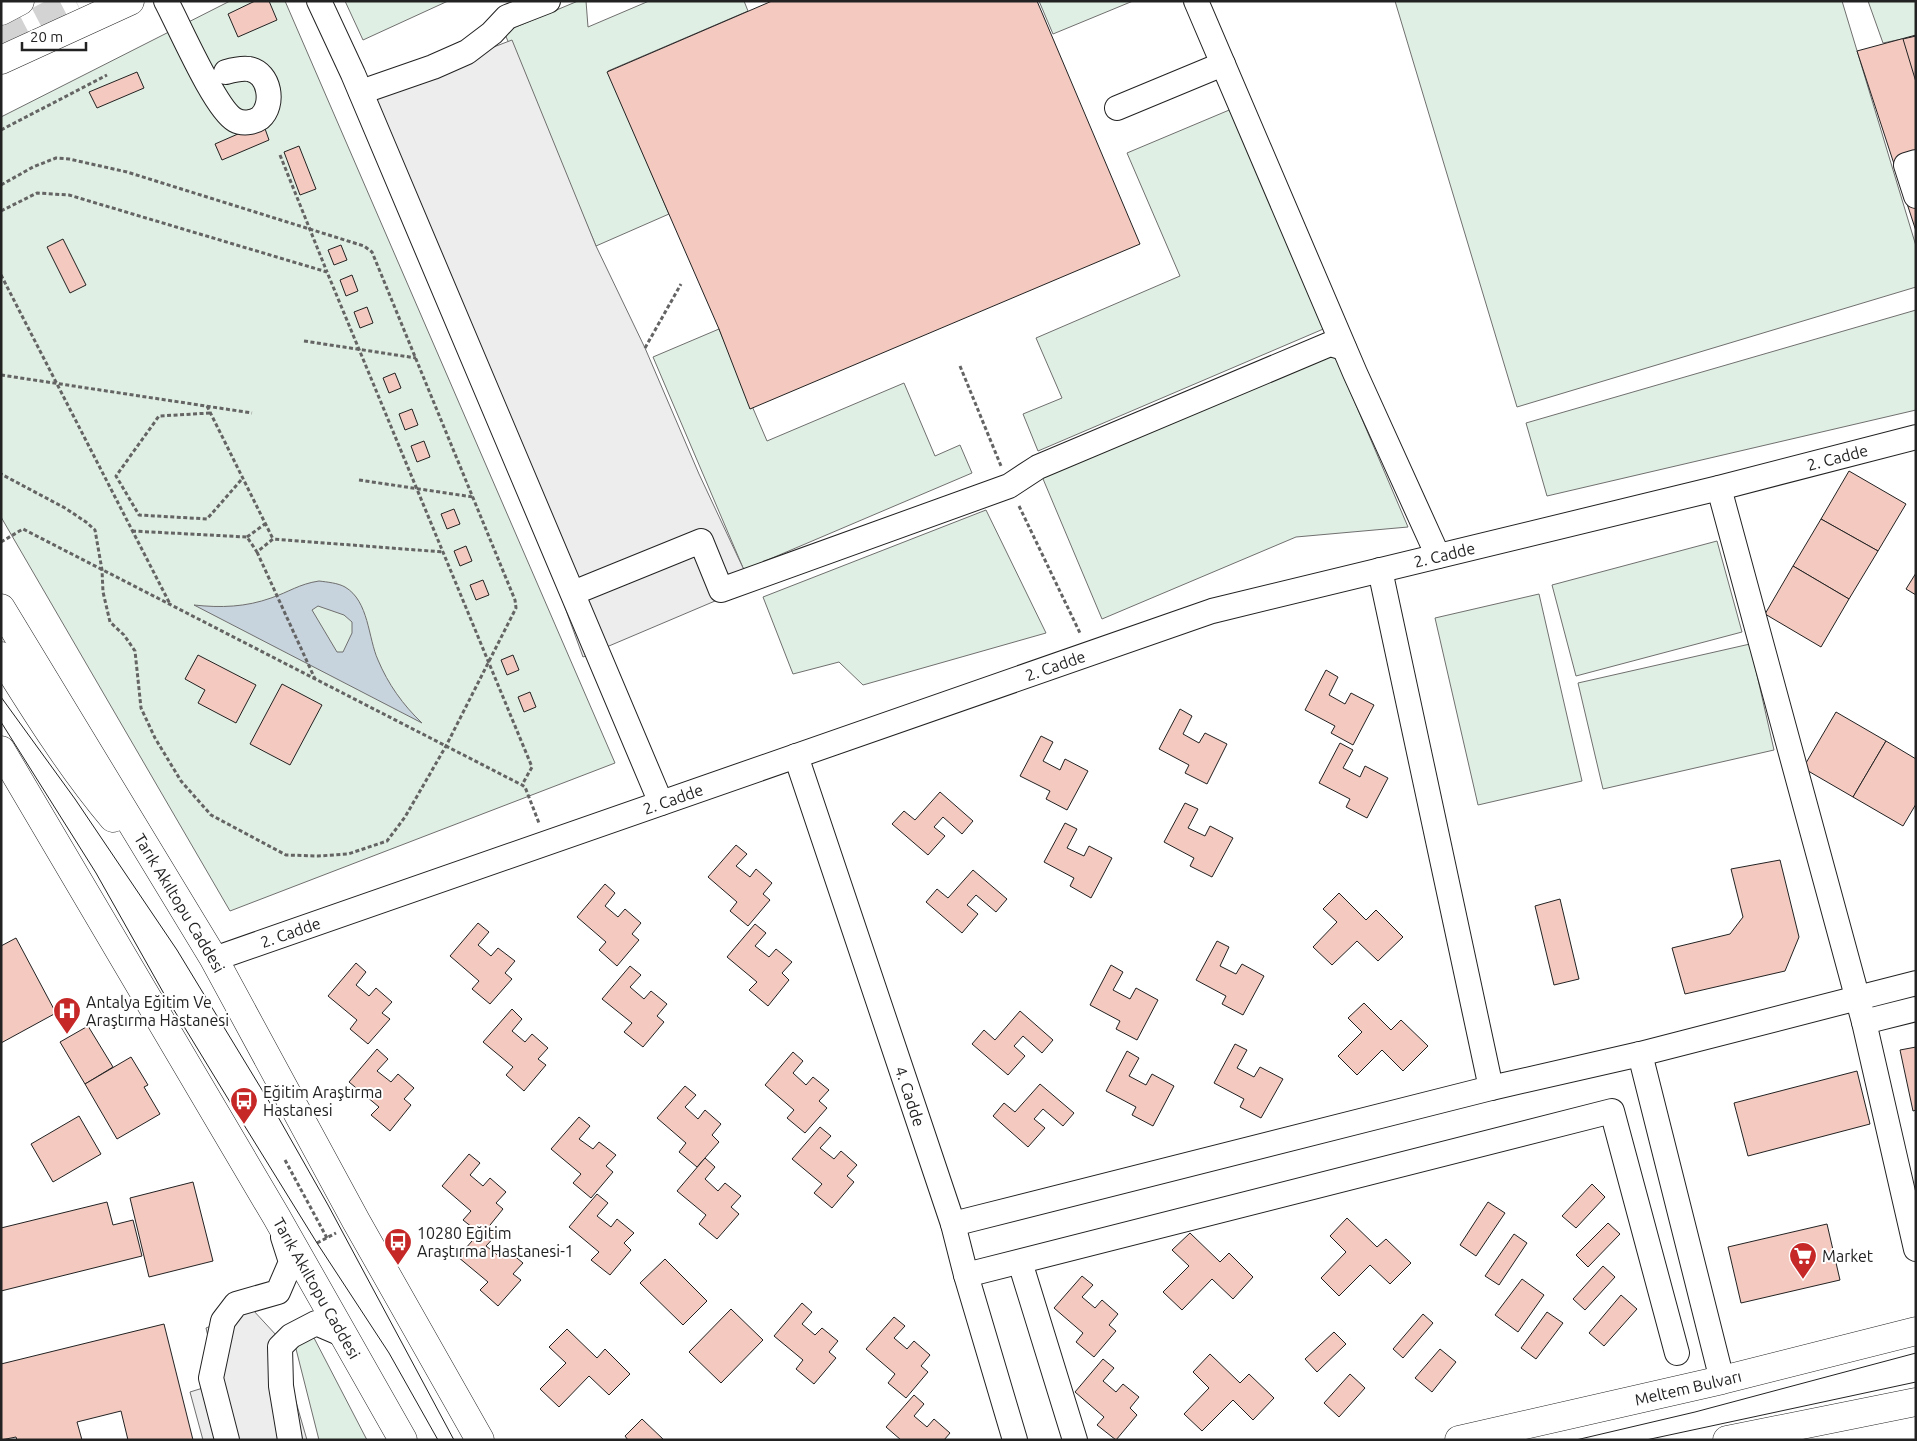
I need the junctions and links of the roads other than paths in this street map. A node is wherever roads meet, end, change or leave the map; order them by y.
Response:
1 (20, 1) edge
2 (130, 1) edge
3 (166, 1) edge
4 (319, 1) edge
5 (548, 1) edge
6 (1196, 1) edge
7 (1, 11) edge
8 (1, 60) edge
9 (1223, 64) junction
10 (226, 72) dead end
11 (361, 92) junction
12 (1117, 108) dead end
13 (1916, 162) edge
14 (1916, 196) edge
15 (1344, 348) junction
16 (1916, 437) edge
17 (1719, 488) junction
18 (1438, 556) junction
19 (1380, 570) junction
20 (573, 593) junction
21 (1, 608) edge
22 (1, 656) edge
23 (1, 750) edge
24 (796, 756) junction
25 (11, 776) edge
26 (661, 803) junction
27 (174, 890) junction
28 (214, 959) junction
29 (1916, 983) edge
30 (1857, 998) junction
31 (1916, 1009) edge
32 (1864, 1022) junction
33 (1640, 1054) junction
34 (1491, 1088) junction
35 (276, 1216) junction
36 (953, 1224) junction
37 (1916, 1249) edge
38 (1020, 1262) junction
39 (966, 1275) junction
40 (1916, 1331) edge
41 (344, 1335) junction
42 (1677, 1353) dead end
43 (1722, 1380) junction
44 (1916, 1402) edge
45 (1735, 1439) edge
46 (227, 1440) edge
47 (290, 1440) edge
48 (403, 1440) edge
49 (480, 1440) edge
50 (1015, 1440) edge
51 (1075, 1440) edge
52 (1459, 1440) edge

1 - 7 main road
2 - 8 main road
3 - 10 street
4 - 11 street
5 - 11 street
6 - 9 street
9 - 12 street
9 - 15 street
11 - 20 street
13 - 14 street
15 - 18 street
15 - 20 street
16 - 17 street, 2. Cadde
17 - 18 street, 2. Cadde
17 - 30 street
18 - 19 street, 2. Cadde
19 - 24 street, 2. Cadde
19 - 34 street
20 - 26 street
21 - 27 main road, Tarık Akıltopu Caddesi
22 - 27 main road
23 - 25 main road, Tarık Akıltopu Caddesi
24 - 26 street, 2. Cadde
24 - 36 street, 4. Cadde
25 - 35 main road, Tarık Akıltopu Caddesi
26 - 28 street, 2. Cadde
27 - 28 main road, Tarık Akıltopu Caddesi
28 - 49 main road, Tarık Akıltopu Caddesi
29 - 30 street
30 - 32 street
30 - 33 street
31 - 32 street
32 - 37 street
33 - 34 street
33 - 43 street
34 - 36 street
35 - 41 main road, Tarık Akıltopu Caddesi
35 - 46 street
36 - 39 street, 4. Cadde
38 - 39 street
38 - 42 street
38 - 51 street
39 - 50 street, 4. Cadde
40 - 43 main road, Meltem Bulvarı
41 - 47 street
41 - 48 main road, Tarık Akıltopu Caddesi
43 - 52 main road, Meltem Bulvarı
44 - 45 main road

